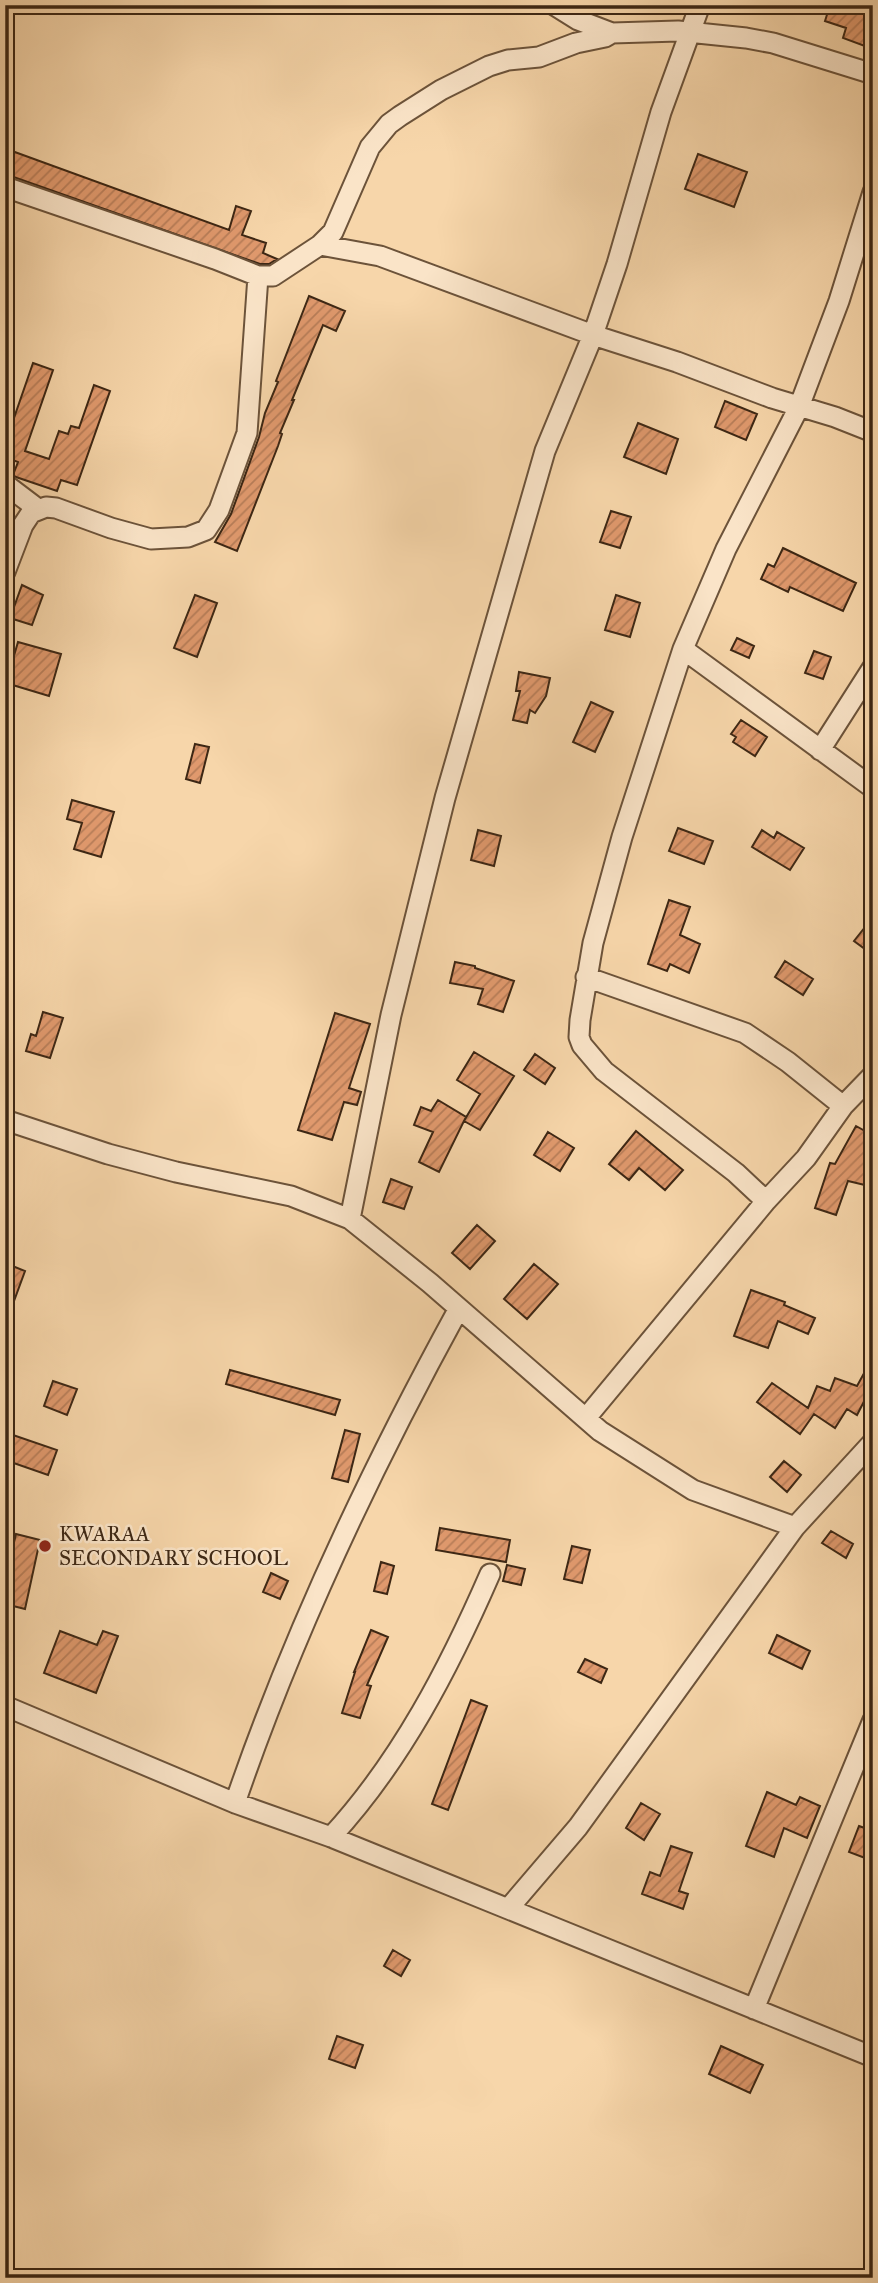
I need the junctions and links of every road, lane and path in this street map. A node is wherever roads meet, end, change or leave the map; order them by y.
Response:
1 (554, 5) edge
2 (700, 5) edge
3 (688, 32) junction
4 (612, 33) junction
5 (873, 74) edge
6 (5, 187) edge
7 (872, 194) edge
8 (320, 245) junction
9 (258, 276) junction
10 (593, 335) junction
11 (799, 407) junction
12 (873, 432) edge
13 (5, 484) edge
14 (38, 509) junction
15 (5, 572) edge
16 (683, 649) junction
17 (873, 667) edge
18 (820, 750) junction
19 (873, 789) edge
20 (586, 977) junction
21 (873, 1075) edge
22 (843, 1106) junction
23 (5, 1120) edge
24 (765, 1201) junction
25 (350, 1219) junction
26 (458, 1310) junction
27 (586, 1418) junction
28 (873, 1443) edge
29 (795, 1527) junction
30 (490, 1574) dead end
31 (5, 1706) edge
32 (873, 1720) edge
33 (235, 1802) junction
34 (331, 1837) junction
35 (508, 1909) junction
36 (754, 2009) junction
37 (873, 2057) edge

1 - 4 street
2 - 3 street
3 - 4 street
3 - 5 street
3 - 10 street
4 - 8 street
6 - 9 street
7 - 11 street
8 - 9 street
8 - 10 street
9 - 14 street
10 - 11 street
10 - 25 street
11 - 12 street
11 - 16 street
13 - 14 street
14 - 15 street
16 - 18 street
16 - 20 street
17 - 18 street
18 - 19 street
20 - 22 street
20 - 24 street
21 - 22 street
22 - 24 street
23 - 25 street
24 - 27 street
25 - 26 street
26 - 27 street
26 - 33 street
27 - 29 street
28 - 29 street
29 - 35 street
30 - 34 street
31 - 33 street
32 - 36 street
33 - 34 street
34 - 35 street
35 - 36 street
36 - 37 street

